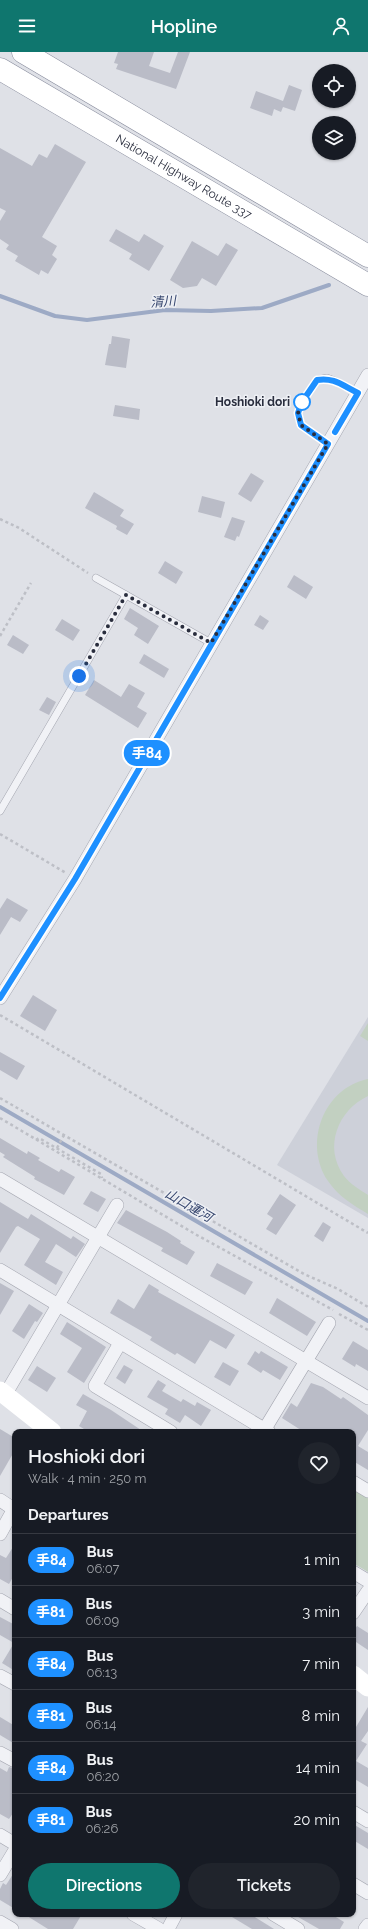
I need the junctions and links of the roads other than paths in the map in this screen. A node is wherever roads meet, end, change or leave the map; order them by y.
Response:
1 (23, 52) edge
2 (0, 69) edge
3 (368, 256) edge
4 (368, 285) edge
5 (368, 375) edge
6 (358, 393) junction
7 (328, 444) junction
8 (96, 578) road end
9 (126, 595) junction
10 (211, 643) junction
11 (0, 811) edge
12 (0, 998) edge
13 (0, 1179) edge
14 (117, 1205) dead end
15 (98, 1238) junction
16 (0, 1270) edge
17 (58, 1306) junction
18 (328, 1323) dead end
19 (120, 1343) junction
20 (305, 1361) junction
21 (2, 1393) edge
22 (368, 1398) edge
23 (48, 1429) edge
24 (166, 1429) edge
25 (262, 1429) edge
26 (266, 1429) edge
27 (356, 1484) edge
28 (368, 1491) edge
29 (0, 1500) edge
30 (12, 1507) edge
31 (12, 1514) edge
32 (0, 1534) edge
33 (356, 1574) edge
34 (368, 1581) edge
35 (368, 1590) edge
36 (0, 1600) edge
37 (12, 1607) edge
38 (356, 1608) edge
39 (0, 1676) edge
40 (356, 1677) edge
41 (12, 1682) edge
42 (368, 1687) edge
43 (0, 1753) edge
44 (12, 1759) edge
45 (356, 1814) edge
46 (368, 1821) edge
47 (0, 1835) edge
48 (12, 1842) edge
49 (12, 1855) edge
50 (0, 1876) edge
51 (356, 1886) edge
52 (368, 1893) edge
53 (139, 1917) edge
54 (174, 1917) edge
55 (278, 1917) edge
56 (0, 1922) edge
57 (368, 1925) edge
58 (12, 1929) edge
59 (159, 1929) edge
60 (168, 1929) edge
61 (298, 1929) edge
62 (365, 1929) edge

1 - 3 highway, National Highway Route 337
2 - 4 highway, National Highway Route 337
5 - 6 street
6 - 7 street
6 - 7 lane
7 - 10 street
8 - 9 lane
9 - 10 lane
9 - 11 lane
10 - 12 street
13 - 15 street
14 - 15 street
15 - 17 street
15 - 20 street
16 - 17 street
17 - 19 street
17 - 21 street
18 - 20 street
19 - 24 street
19 - 25 street
20 - 22 street
20 - 26 street
21 - 23 street
27 - 28 street
29 - 30 street
31 - 32 street
33 - 34 street
35 - 38 street
36 - 37 street
39 - 41 street
40 - 42 street
43 - 44 street
45 - 46 street
47 - 48 street
49 - 50 street
51 - 52 street
53 - 59 street
54 - 60 street
55 - 61 street
56 - 58 street
57 - 62 street

